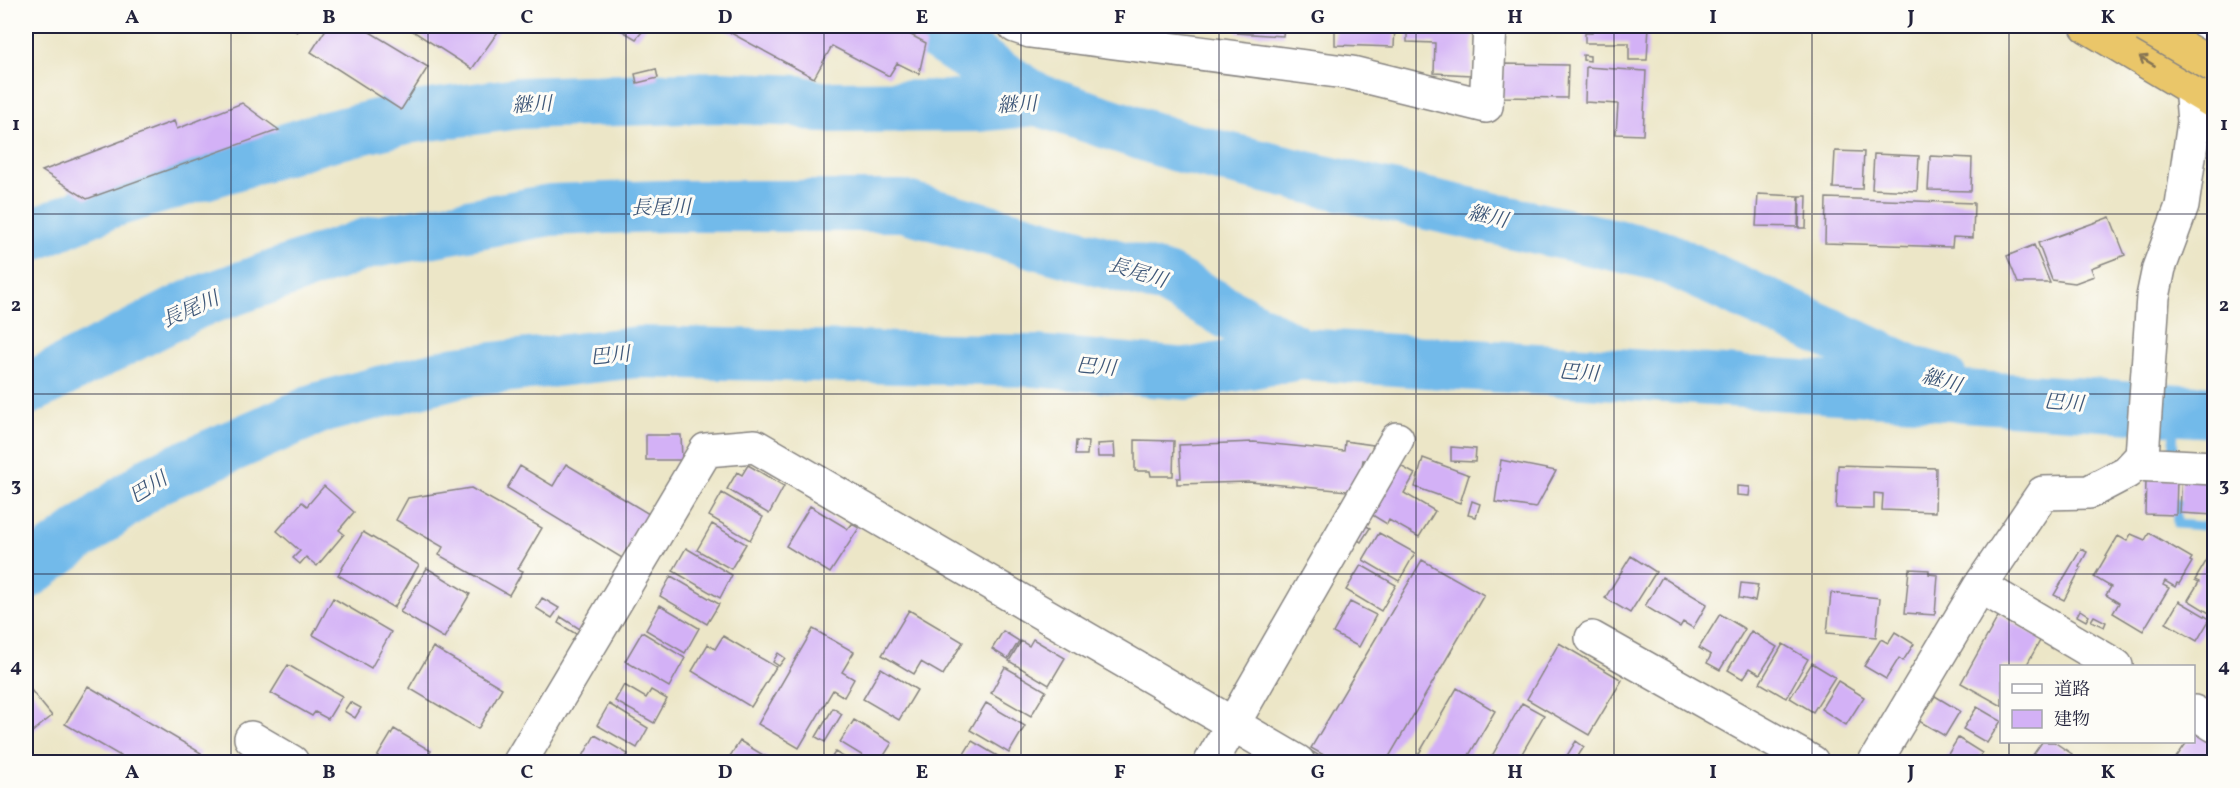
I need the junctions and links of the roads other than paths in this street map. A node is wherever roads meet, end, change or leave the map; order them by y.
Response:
1 (1015, 26) edge
2 (1491, 26) edge
3 (2087, 26) edge
4 (2145, 26) edge
5 (2186, 26) edge
6 (2207, 86) edge
7 (1397, 439) dead end
8 (2138, 460) junction
9 (2214, 468) edge
10 (1980, 586) junction
11 (1592, 638) dead end
12 (2114, 665) edge
13 (2195, 713) edge
14 (1233, 724) junction
15 (2214, 724) edge
16 (251, 738) dead end
17 (292, 762) edge
18 (520, 762) edge
19 (1211, 762) edge
20 (1298, 762) edge
21 (1812, 762) edge
22 (1875, 762) edge

1 - 2 street
6 -> 3 highway
4 - 6 highway, bridge
5 - 6 street
6 - 8 street
7 - 14 street
8 - 9 street
8 - 10 street
10 - 12 street
10 - 22 street
11 - 21 street
13 - 15 street
14 - 18 street
14 - 19 street
14 - 20 street
16 - 17 street

